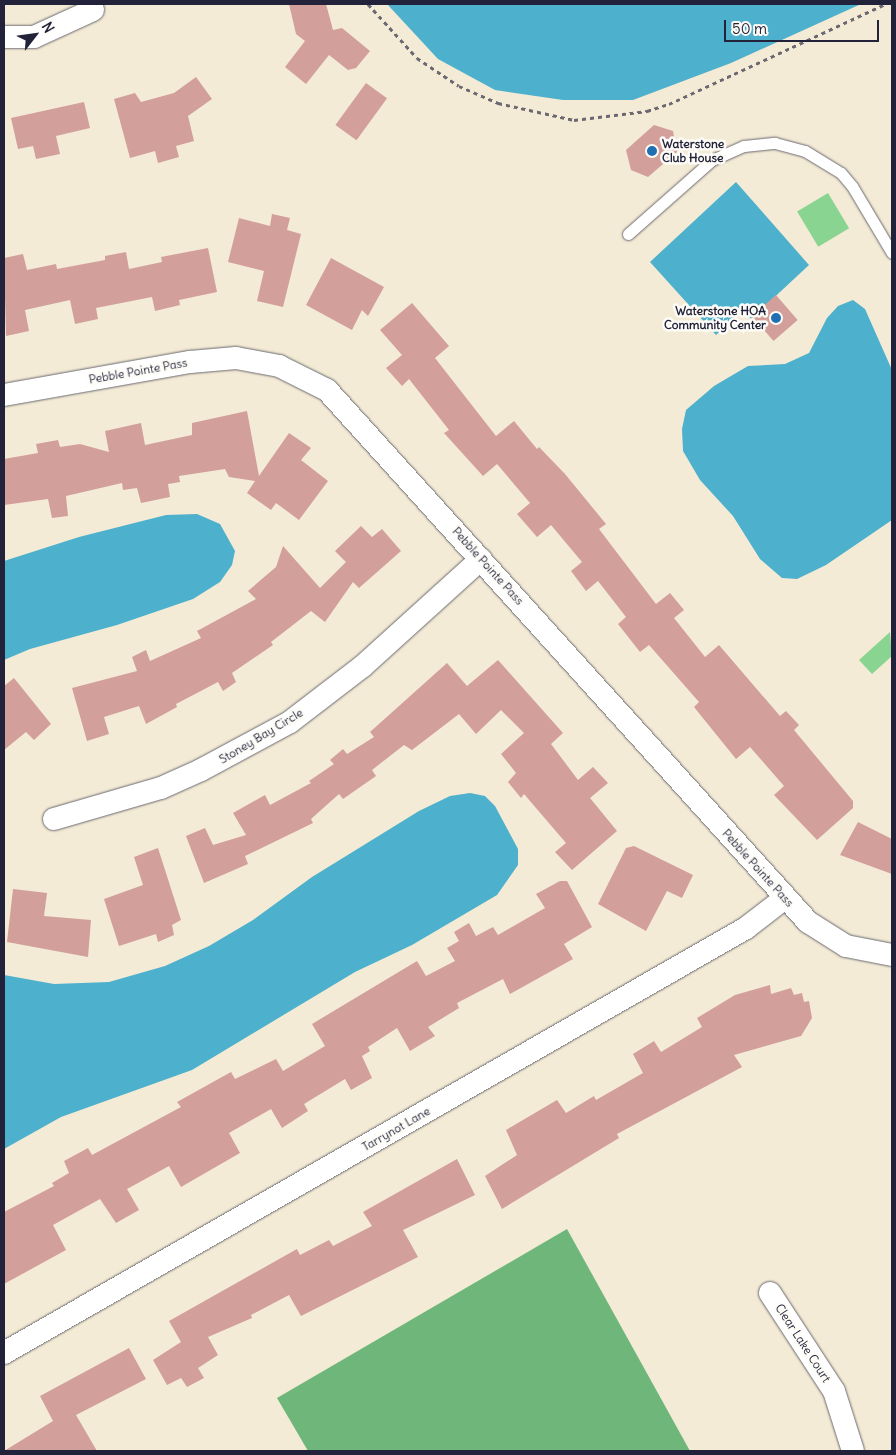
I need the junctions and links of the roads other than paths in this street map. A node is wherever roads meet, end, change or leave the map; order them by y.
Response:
1 (93, 10) dead end
2 (4, 37) edge
3 (628, 234) dead end
4 (892, 253) edge
5 (4, 395) edge
6 (481, 559) junction
7 (54, 820) dead end
8 (785, 898) junction
9 (892, 955) edge
10 (770, 1293) dead end
11 (4, 1353) edge
12 (853, 1451) edge

1 - 2 street
3 - 4 lane
5 - 6 street, Pebble Pointe Pass
6 - 7 street, Stoney Bay Circle
6 - 8 street, Pebble Pointe Pass
8 - 9 street, Pebble Pointe Pass
8 - 11 street, Tarrynot Lane
10 - 12 street, Clear Lake Court

